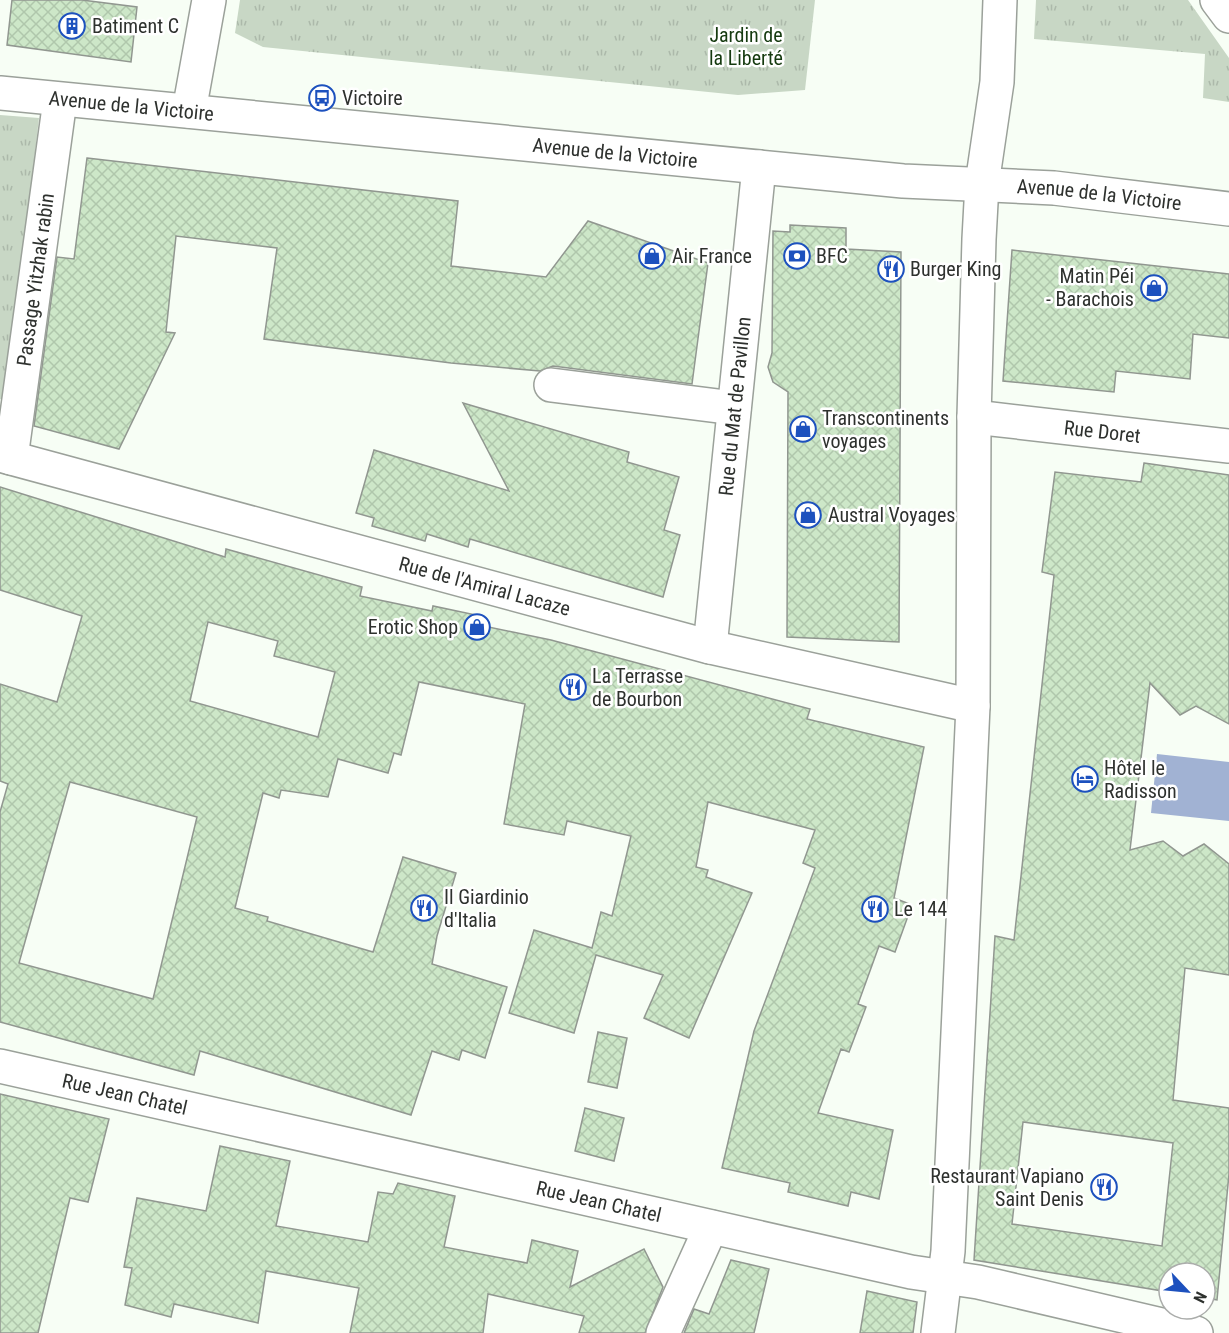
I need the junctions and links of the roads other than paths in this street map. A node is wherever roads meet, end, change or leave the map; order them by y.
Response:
1 (209, 0) edge
2 (1000, 0) edge
3 (1217, 0) edge
4 (1229, 16) edge
5 (0, 93) edge
6 (60, 100) junction
7 (189, 111) junction
8 (759, 167) junction
9 (982, 184) junction
10 (1229, 209) edge
11 (551, 385) dead end
12 (734, 408) junction
13 (974, 417) junction
14 (1229, 446) edge
15 (5, 457) edge
16 (710, 647) junction
17 (973, 706) junction
18 (0, 1066) edge
19 (711, 1227) junction
20 (946, 1276) junction
21 (663, 1333) edge
22 (938, 1333) edge
23 (1196, 1333) edge

1 - 7 street
2 - 9 street
3 - 4 street
5 - 6 street, Avenue de la Victoire
6 - 7 street, Avenue de la Victoire
6 - 15 street, Passage Yitzhak rabin
7 - 8 street, Avenue de la Victoire
8 - 9 street, Avenue de la Victoire
8 - 12 street, Rue du Mat de Pavillon
9 - 10 street, Avenue de la Victoire
9 - 13 street
11 - 12 street
12 - 16 street, Rue du Mat de Pavillon
13 - 14 street, Rue Doret
13 - 17 street
15 - 16 street, Rue de l'Amiral Lacaze
16 - 17 street, Rue de l'Amiral Lacaze
17 - 20 street
18 - 19 street, Rue Jean Chatel
19 - 20 street, Rue Jean Chatel
19 - 21 street
20 - 22 street
20 - 23 street, Rue Jean Chatel

